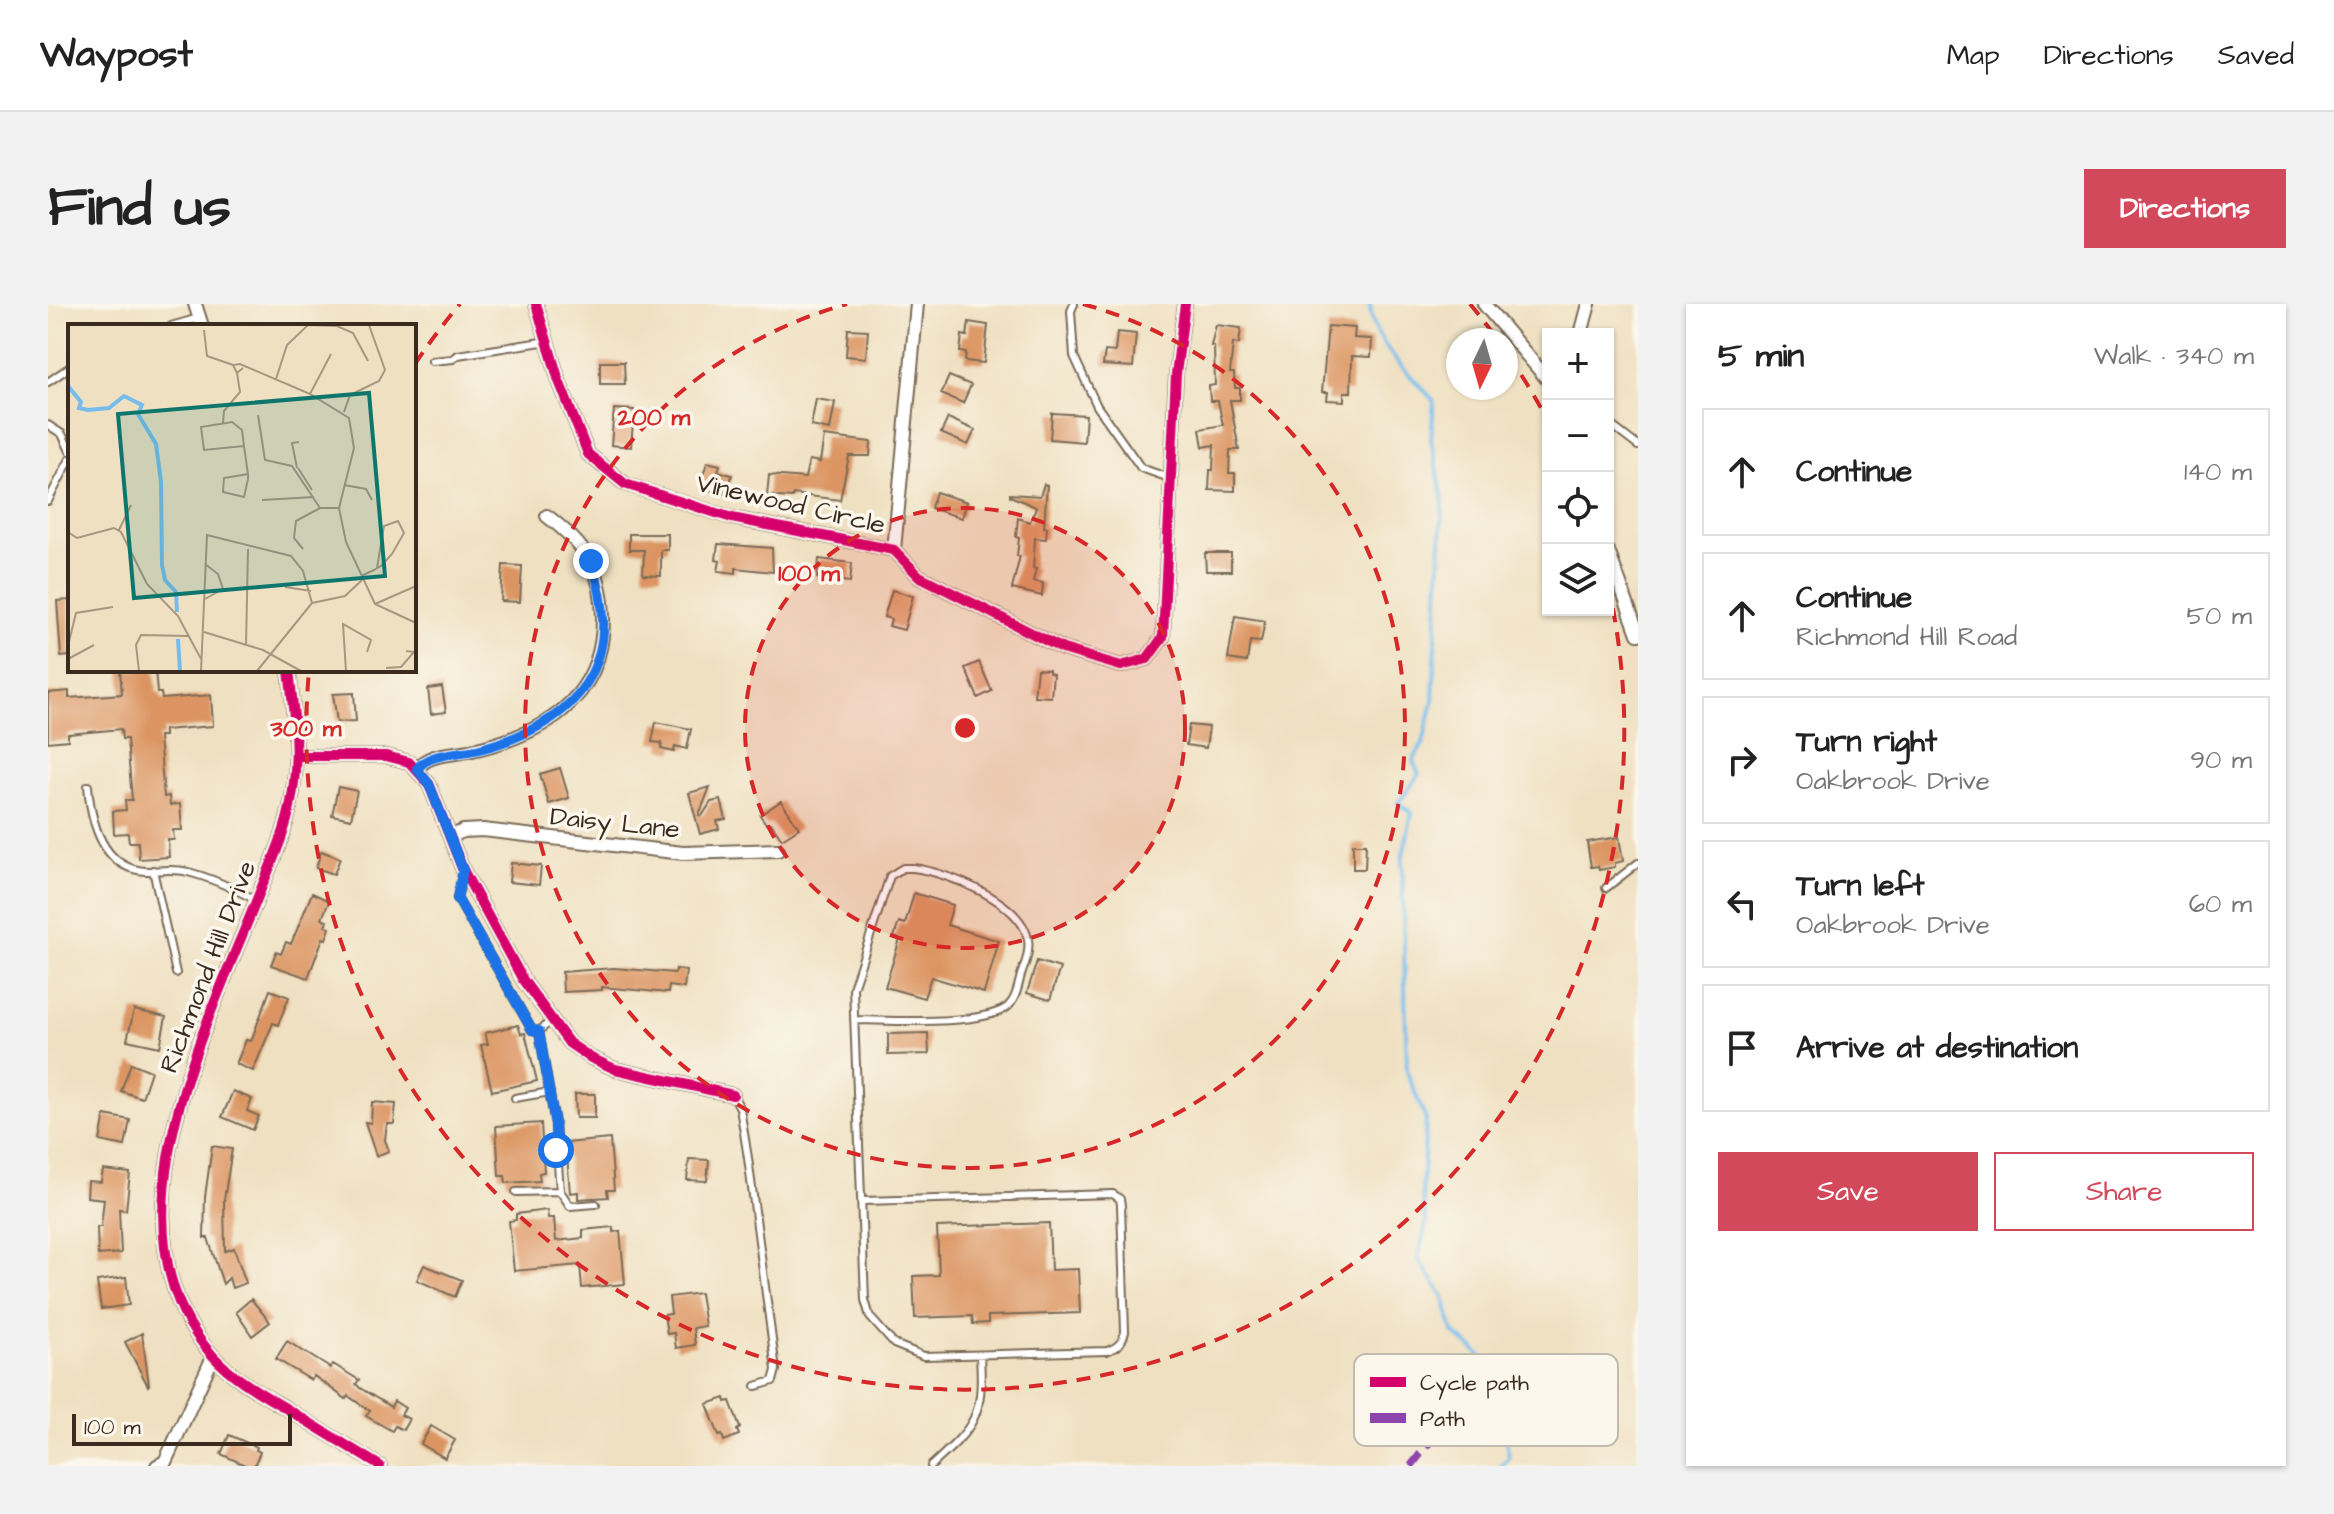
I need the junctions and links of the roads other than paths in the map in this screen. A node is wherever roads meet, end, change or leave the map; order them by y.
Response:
1 (195, 304) edge
2 (536, 304) edge
3 (917, 304) edge
4 (1074, 304) edge
5 (1185, 304) edge
6 (1484, 304) edge
7 (1589, 304) edge
8 (201, 322) edge
9 (1583, 328) edge
10 (548, 341) junction
11 (432, 361) dead end
12 (68, 368) edge
13 (1542, 373) edge
14 (48, 382) edge
15 (48, 425) edge
16 (1614, 428) edge
17 (1638, 446) edge
18 (68, 447) edge
19 (68, 463) edge
20 (1172, 479) junction
21 (48, 501) edge
22 (547, 516) dead end
23 (894, 550) junction
24 (1614, 568) edge
25 (1638, 634) edge
26 (289, 672) edge
27 (297, 756) junction
28 (417, 769) junction
29 (88, 786) dead end
30 (450, 837) junction
31 (778, 850) dead end
32 (1638, 863) edge
33 (153, 870) junction
34 (463, 870) junction
35 (1606, 888) dead end
36 (256, 900) junction
37 (176, 973) dead end
38 (854, 1020) junction
39 (551, 1021) junction
40 (539, 1031) junction
41 (550, 1092) junction
42 (733, 1095) joint
43 (515, 1098) dead end
44 (560, 1191) junction
45 (516, 1192) dead end
46 (863, 1201) junction
47 (596, 1204) dead end
48 (980, 1356) junction
49 (213, 1357) junction
50 (756, 1386) dead end
51 (157, 1466) edge
52 (380, 1466) edge
53 (931, 1466) edge

1 - 8 street
2 - 10 street, Vinewood Circle
3 - 23 street
4 - 20 lane
5 - 20 street, Vinewood Circle
6 - 13 street
7 - 9 street
10 - 11 lane
10 - 23 street, Vinewood Circle
12 - 14 lane
15 - 18 lane
16 - 17 lane
19 - 21 lane
20 - 23 street, Vinewood Circle
22 - 28 street
24 - 25 street
26 - 27 street, Richmond Hill Drive
27 - 28 street
27 - 36 street, Richmond Hill Drive
28 - 30 street
29 - 33 lane
30 - 31 street, Daisy Lane
30 - 34 street
32 - 35 lane
33 - 36 lane
33 - 37 lane
34 - 39 street
34 - 40 lane
36 - 49 street, Richmond Hill Drive
38 - 38 lane
38 - 46 lane
39 - 40 lane
39 - 42 street
40 - 41 lane
41 - 43 lane
41 - 44 lane
42 - 50 lane
44 - 45 lane
44 - 47 lane
46 - 48 lane
46 - 48 lane
48 - 53 lane
49 - 51 street
49 - 52 street, Richmond Hill Drive

